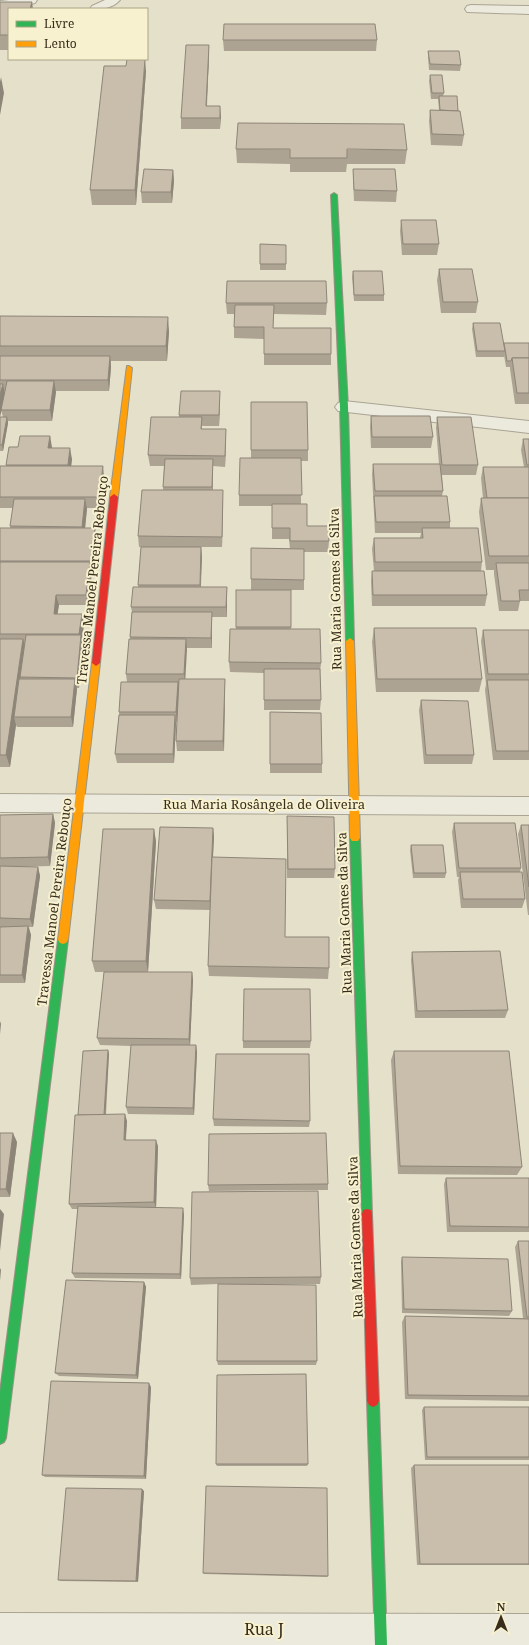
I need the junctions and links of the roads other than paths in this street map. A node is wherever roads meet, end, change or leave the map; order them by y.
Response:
1 (31, 0) edge
2 (114, 0) edge
3 (0, 4) edge
4 (98, 8) edge
5 (471, 9) dead end
6 (529, 10) edge
7 (334, 195) dead end
8 (129, 368) dead end
9 (344, 407) junction
10 (529, 427) edge
11 (0, 803) edge
12 (80, 803) junction
13 (354, 805) junction
14 (529, 806) edge
15 (0, 1438) edge
16 (0, 1629) edge
17 (529, 1630) edge
18 (380, 1637) edge

1 - 3 lane
2 - 4 lane
5 - 6 lane
7 - 9 street, Rua Maria Gomes da Silva
8 - 12 street, Travessa Manoel Pereira Rebouço
9 - 10 street
9 - 13 street, Rua Maria Gomes da Silva
11 - 12 street, Rua Maria Rosângela de Oliveira
12 - 13 street, Rua Maria Rosângela de Oliveira
12 - 15 street, Travessa Manoel Pereira Rebouço
13 - 14 street, Rua Maria Rosângela de Oliveira
13 - 18 street, Rua Maria Gomes da Silva
16 - 18 street, Rua J
17 - 18 street, Rua J

